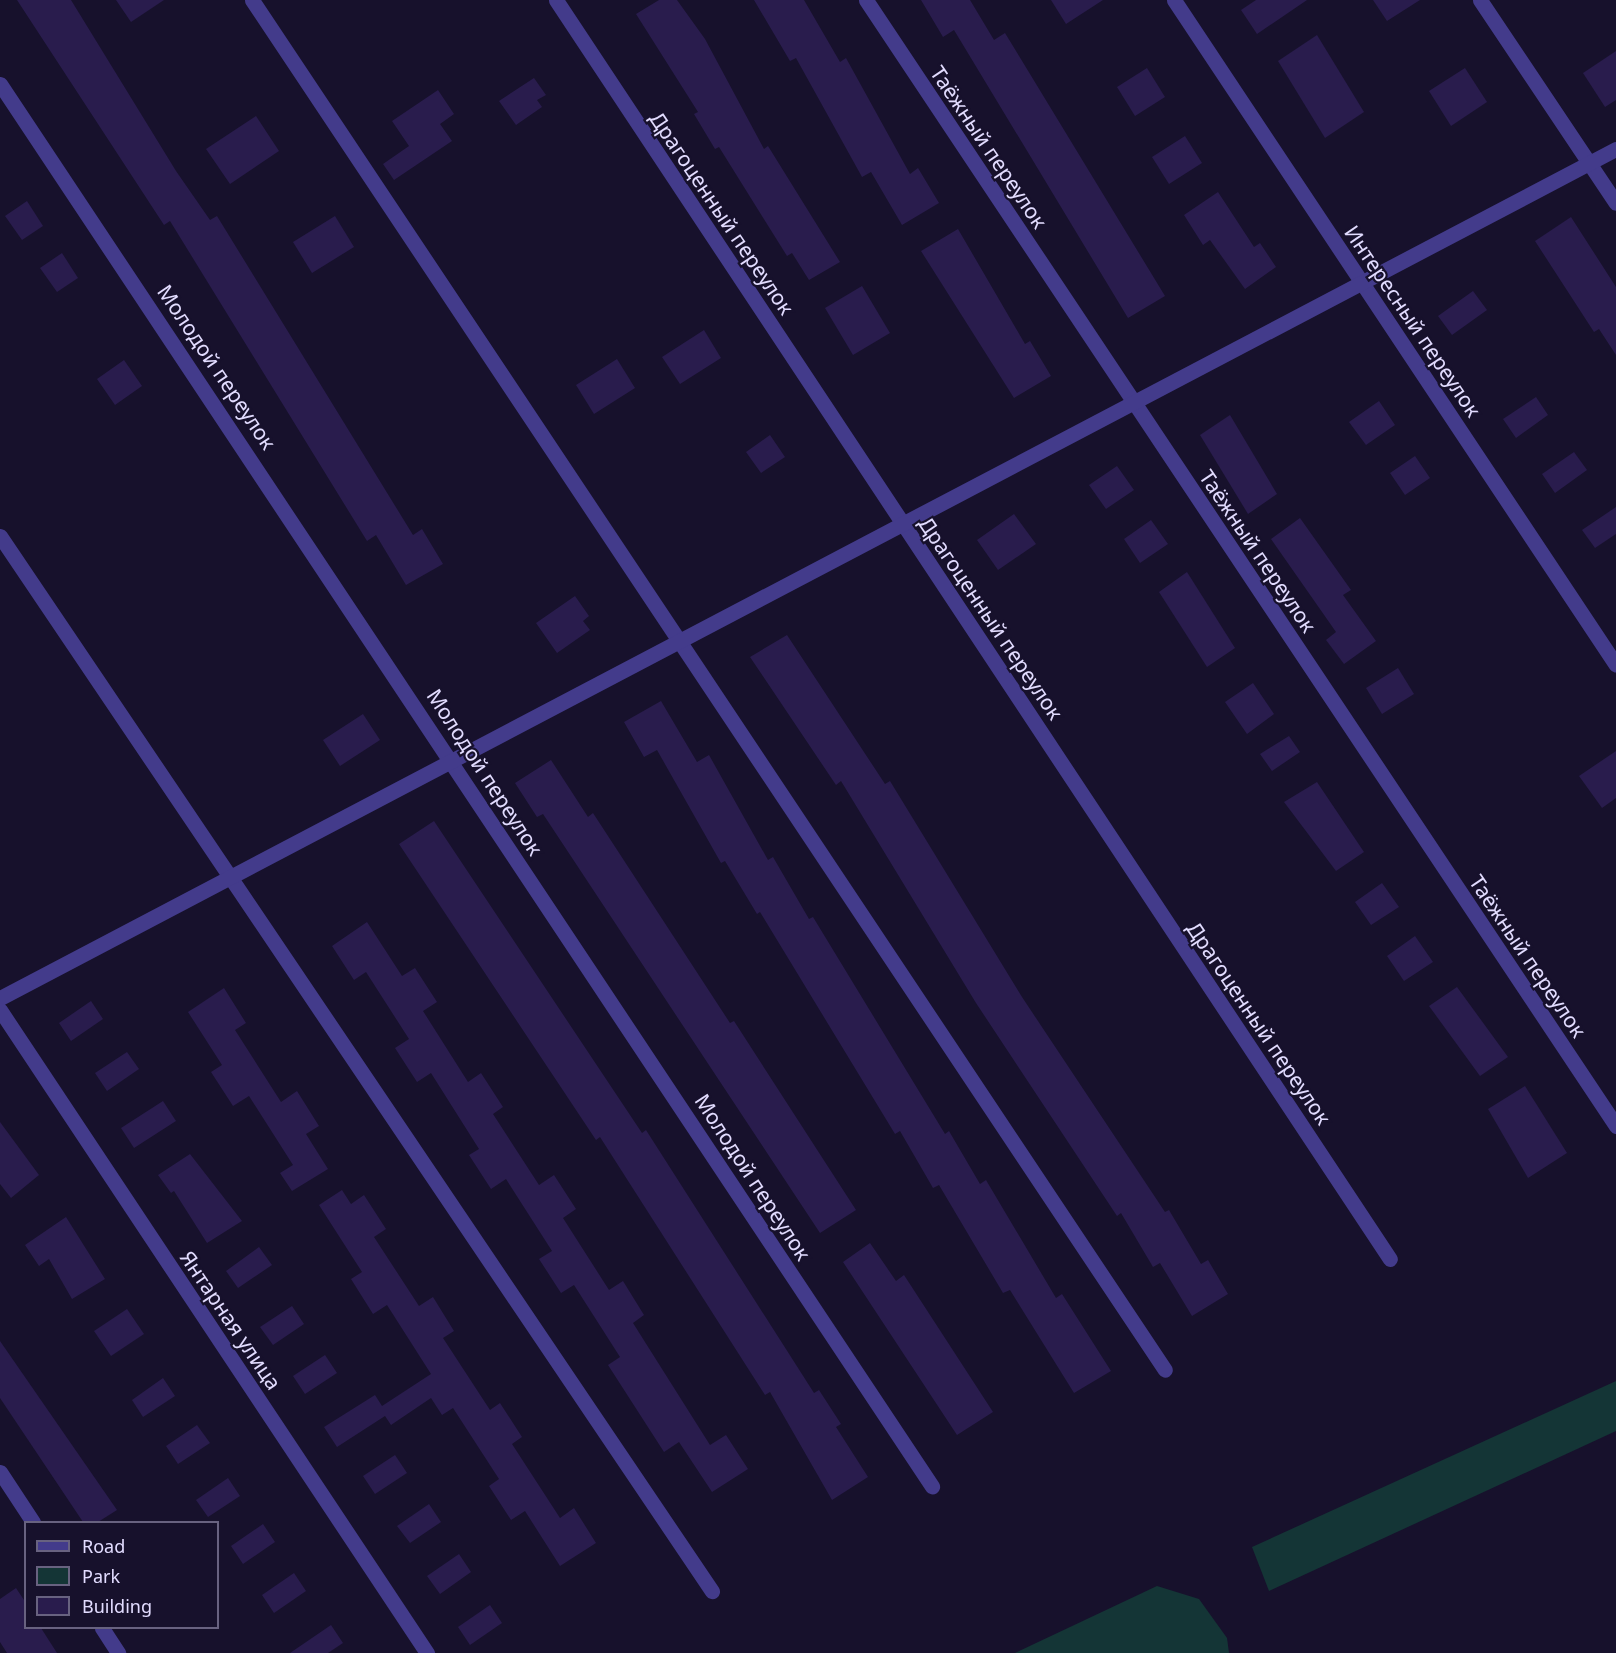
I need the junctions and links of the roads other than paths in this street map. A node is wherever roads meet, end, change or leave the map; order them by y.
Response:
1 (252, 0) edge
2 (556, 0) edge
3 (866, 0) edge
4 (1174, 0) edge
5 (1480, 0) edge
6 (0, 84) edge
7 (1616, 149) edge
8 (1589, 163) junction
9 (1616, 203) edge
10 (1362, 283) junction
11 (1132, 400) junction
12 (903, 523) junction
13 (0, 536) edge
14 (680, 642) junction
15 (1616, 665) edge
16 (452, 760) junction
17 (231, 879) junction
18 (0, 998) edge
19 (0, 1010) edge
20 (1616, 1126) edge
21 (1390, 1259) dead end
22 (1165, 1370) dead end
23 (0, 1472) edge
24 (932, 1486) dead end
25 (32, 1521) edge
26 (712, 1591) dead end
27 (103, 1629) edge
28 (118, 1653) edge
29 (427, 1653) edge

1 - 14 street
2 - 12 street, Драгоценный переулок
3 - 11 street, Таёжный переулок
4 - 10 street, Интересный переулок
5 - 8 street
6 - 16 street, Молодой переулок
7 - 8 street
8 - 9 street
8 - 10 street
10 - 11 street
10 - 15 street, Интересный переулок
11 - 12 street
11 - 20 street, Таёжный переулок
12 - 14 street
12 - 21 street, Драгоценный переулок
13 - 17 street
14 - 16 street
14 - 22 street
16 - 17 street
16 - 24 street, Молодой переулок
17 - 18 street
17 - 26 street
19 - 29 street, Янтарная улица
23 - 25 street
27 - 28 street

